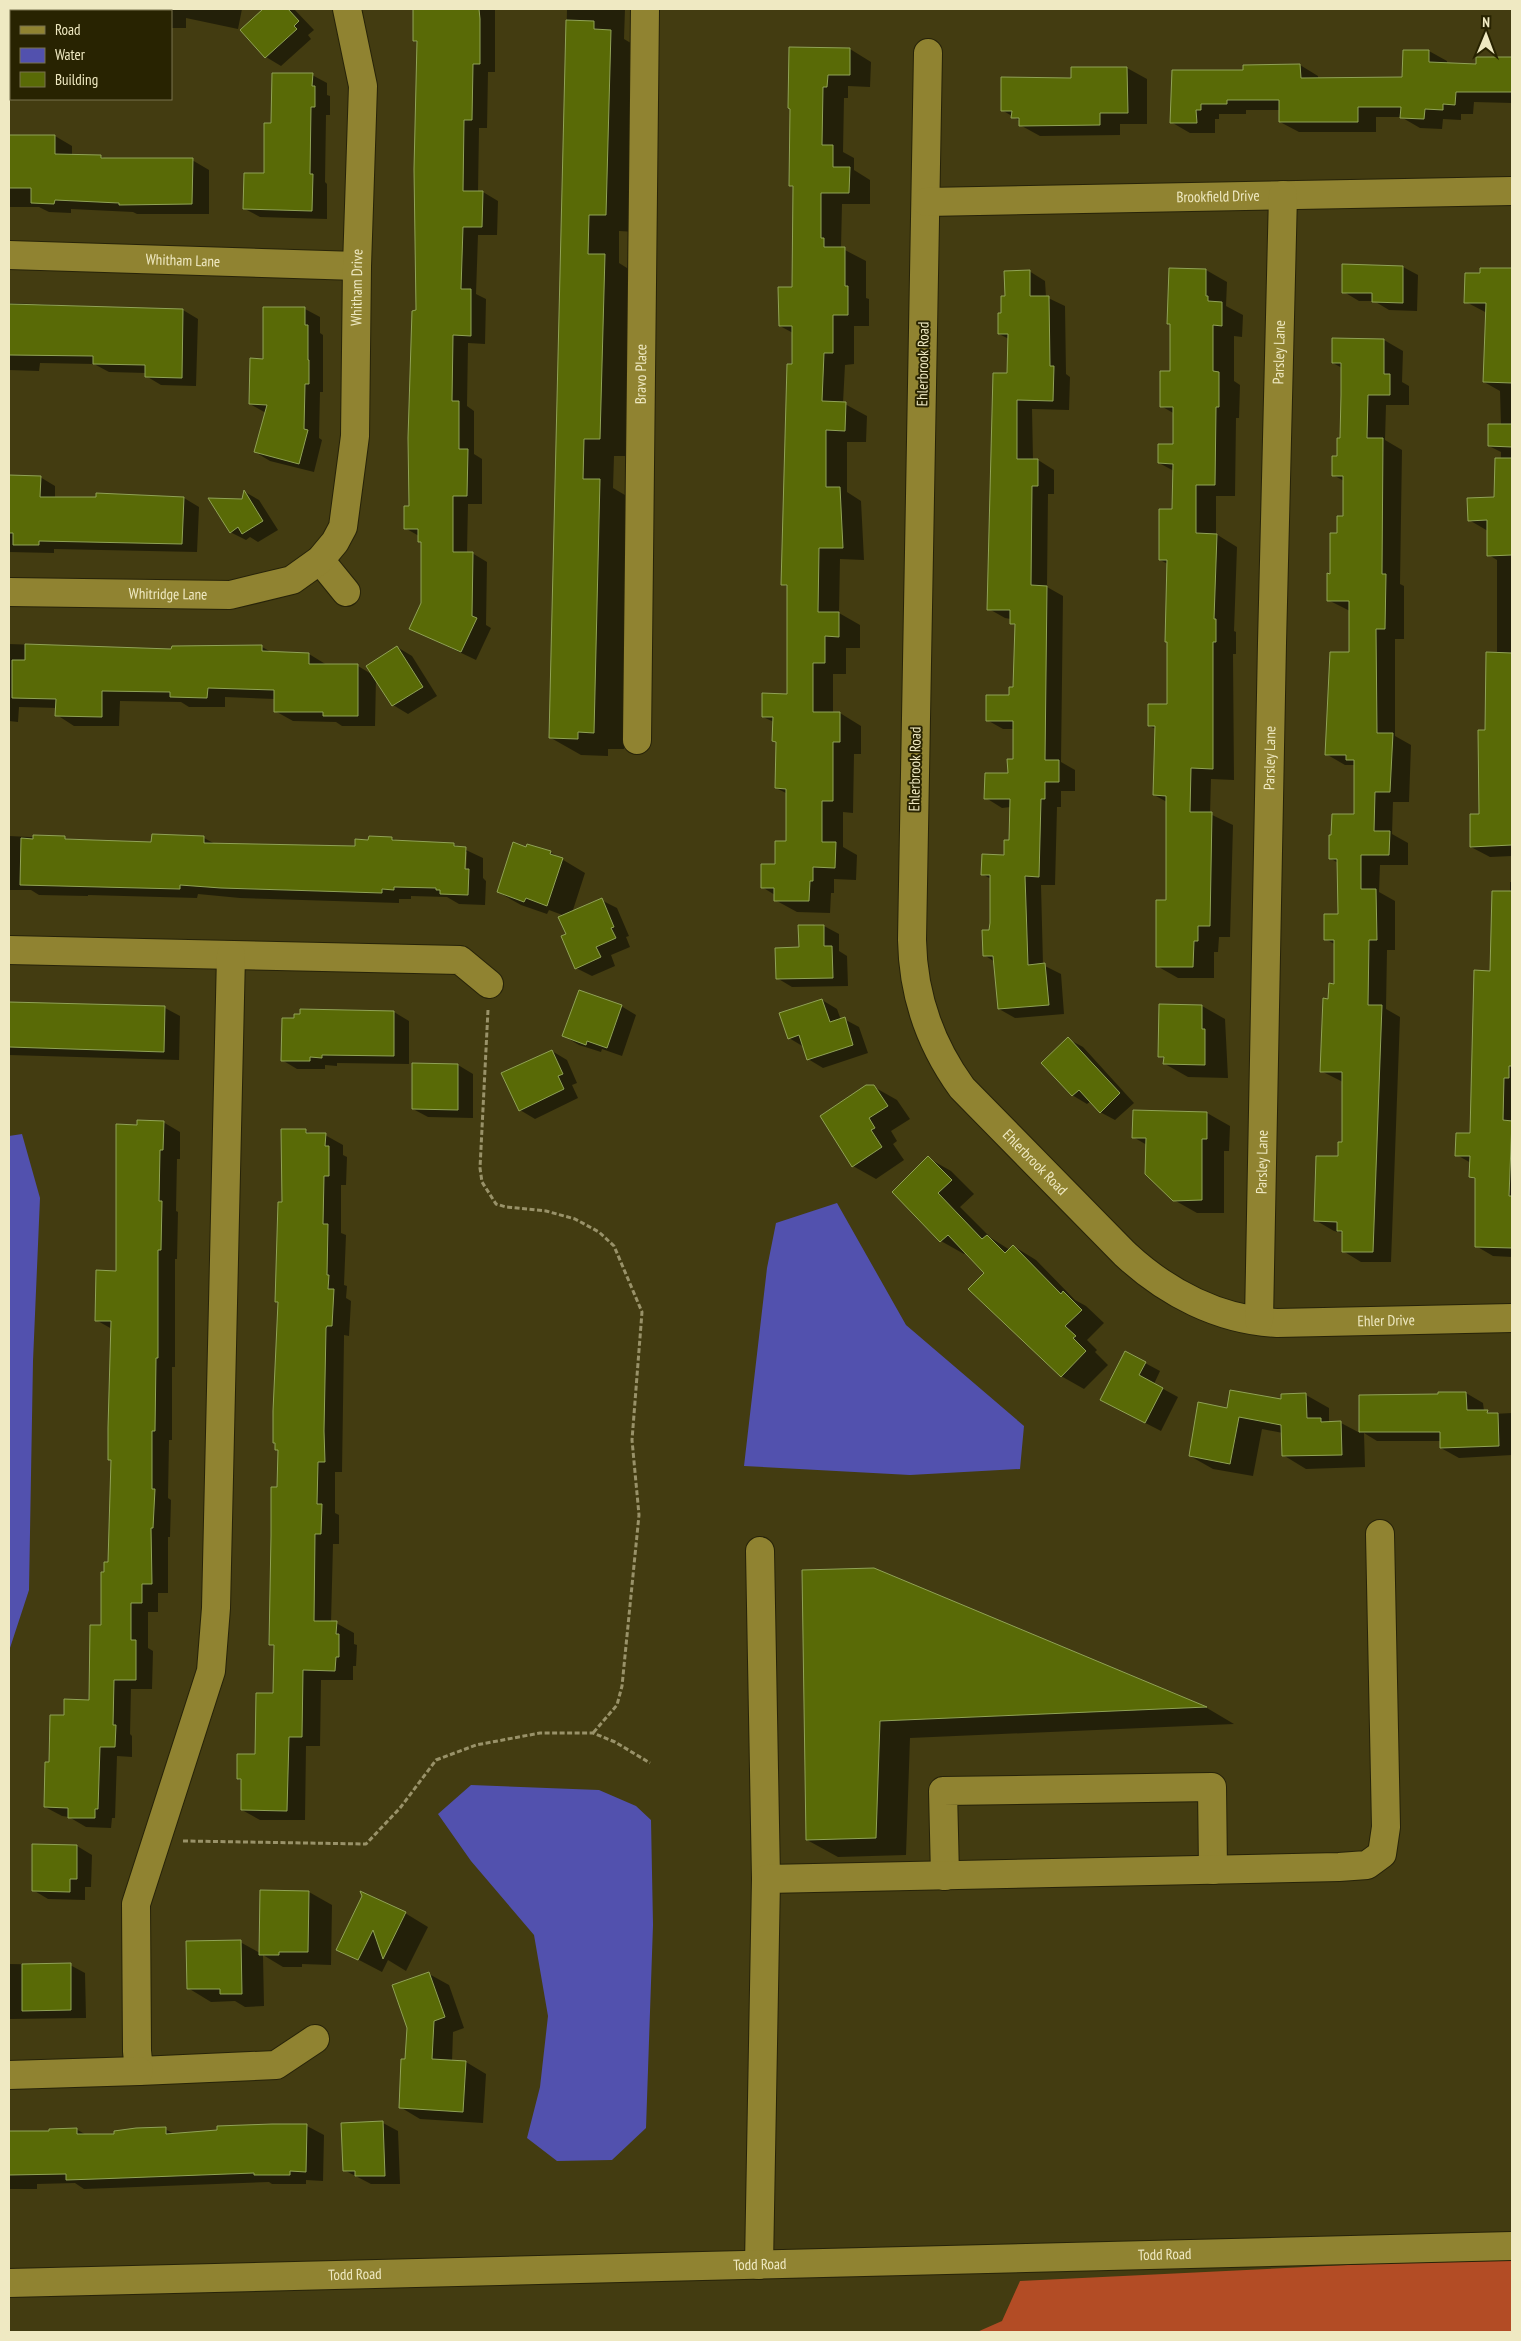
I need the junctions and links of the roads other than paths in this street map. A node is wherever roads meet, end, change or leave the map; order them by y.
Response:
1 (347, 9) edge
2 (645, 9) edge
3 (928, 53) dead end
4 (1512, 191) edge
5 (1284, 195) junction
6 (926, 202) junction
7 (9, 255) edge
8 (357, 266) junction
9 (320, 560) junction
10 (9, 592) edge
11 (346, 592) dead end
12 (637, 740) dead end
13 (9, 950) edge
14 (231, 954) junction
15 (489, 984) road end
16 (1512, 1318) edge
17 (1259, 1320) junction
18 (1380, 1534) dead end
19 (760, 1551) dead end
20 (1213, 1870) junction
21 (945, 1876) junction
22 (766, 1880) junction
23 (315, 2039) dead end
24 (139, 2071) junction
25 (9, 2075) edge
26 (1512, 2246) edge
27 (759, 2265) junction
28 (9, 2283) edge

1 - 8 street, Whitham Drive
2 - 12 street, Bravo Place
3 - 6 street, Ehlerbrook Road
4 - 5 street, Brookfield Drive
5 - 6 street, Brookfield Drive
5 - 17 street, Parsley Lane
6 - 17 street, Ehlerbrook Road
7 - 8 street, Whitham Lane
8 - 9 street, Whitham Drive
9 - 10 street, Whitridge Lane
9 - 11 street
13 - 14 street
14 - 15 street
14 - 24 street
16 - 17 street, Ehler Drive
18 - 20 street
19 - 22 street
20 - 21 street
20 - 21 street
21 - 22 street
22 - 27 street
23 - 24 street
24 - 25 street
26 - 27 street, Todd Road
27 - 28 street, Todd Road

